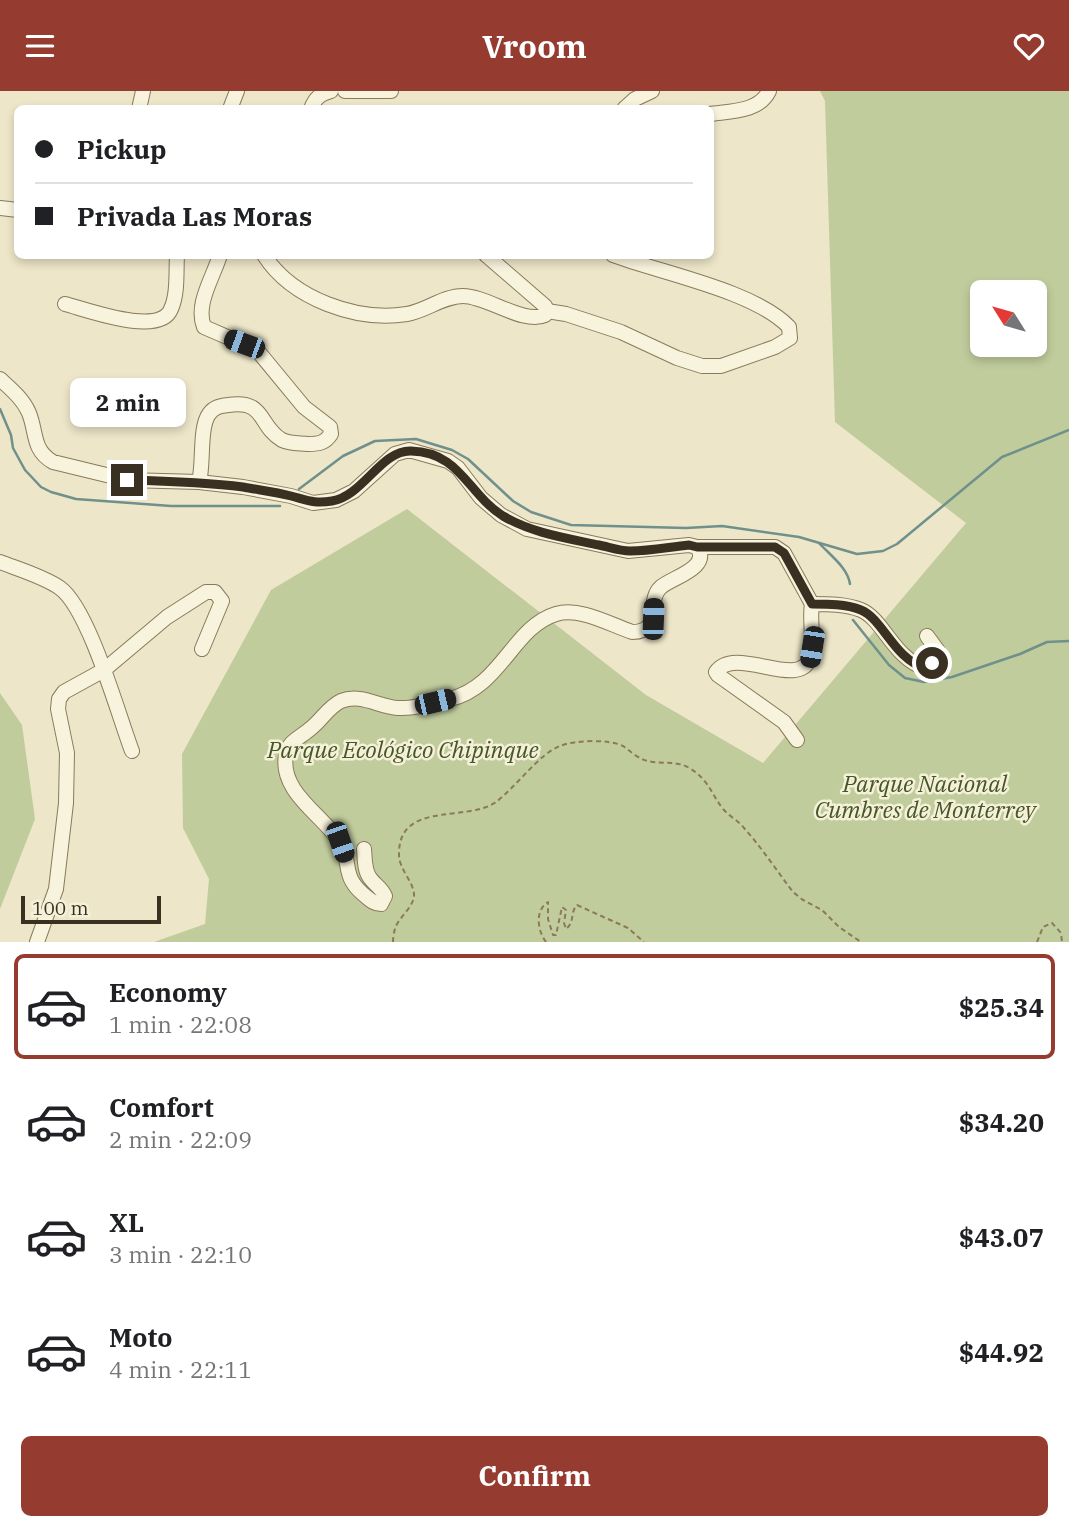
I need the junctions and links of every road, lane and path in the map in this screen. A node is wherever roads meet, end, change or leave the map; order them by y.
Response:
1 (331, 91) edge
2 (345, 91) edge
3 (391, 91) edge
4 (652, 91) edge
5 (769, 91) edge
6 (313, 105) edge
7 (628, 105) edge
8 (714, 113) edge
9 (177, 259) edge
10 (219, 259) edge
11 (268, 259) edge
12 (491, 259) edge
13 (625, 259) edge
14 (65, 304) dead end
15 (547, 311) junction
16 (0, 379) edge
17 (199, 482) junction
18 (697, 547) junction
19 (0, 562) edge
20 (812, 604) junction
21 (927, 636) dead end
22 (202, 649) dead end
23 (104, 670) junction
24 (797, 740) dead end
25 (132, 751) dead end
26 (363, 849) dead end
27 (37, 942) edge
28 (393, 942) edge
29 (546, 942) edge
30 (644, 942) edge
31 (861, 942) edge
32 (1037, 942) edge
33 (1062, 942) edge

1 - 6 street
2 - 3 street
4 - 7 street
5 - 8 street
9 - 14 street
10 - 17 street
11 - 15 street
12 - 15 street
13 - 15 street
16 - 17 street
17 - 18 street
18 - 20 street
18 - 26 street
19 - 23 street
20 - 21 street
20 - 24 street
22 - 23 street
23 - 25 street
23 - 27 street
28 - 31 path
29 - 30 path
32 - 33 path

